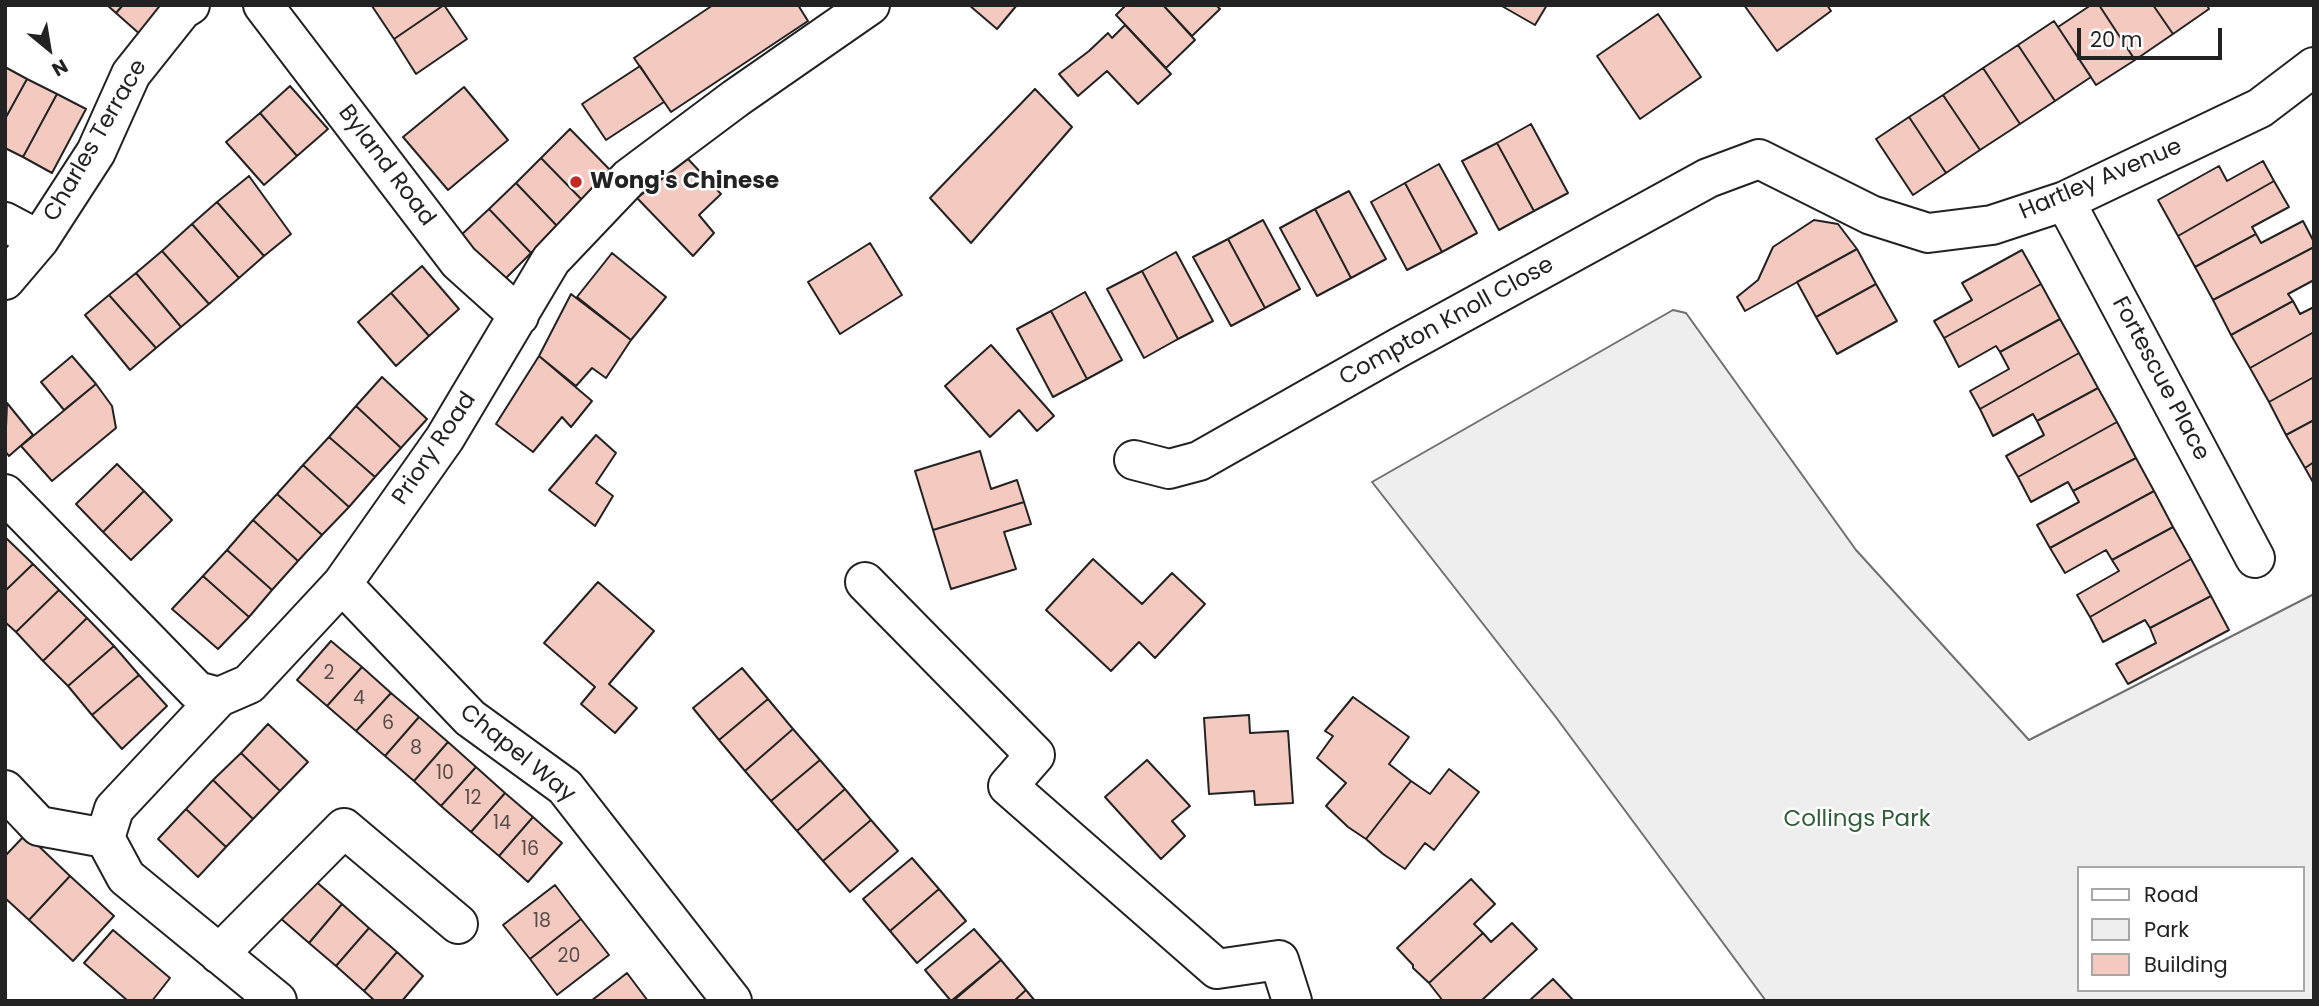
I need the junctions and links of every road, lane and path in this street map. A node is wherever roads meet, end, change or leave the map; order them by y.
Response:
1 (190, 5) edge
2 (264, 5) edge
3 (870, 5) edge
4 (2314, 67) edge
5 (1759, 159) joint
6 (2065, 201) junction
7 (5, 222) edge
8 (39, 240) junction
9 (5, 280) edge
10 (519, 316) junction
11 (1134, 460) dead end
12 (5, 494) edge
13 (2255, 558) dead end
14 (865, 582) dead end
15 (342, 584) junction
16 (219, 697) junction
17 (5, 790) edge
18 (105, 838) junction
19 (458, 924) dead end
20 (219, 954) junction
21 (276, 1001) edge
22 (732, 1001) edge
23 (1292, 1001) edge

1 - 8 street, Charles Terrace
2 - 10 street, Byland Road
3 - 10 street, Priory Road
4 - 6 street, Hartley Avenue
5 - 6 street, Hartley Avenue
5 - 11 street, Compton Knoll Close
6 - 13 street, Fortescue Place
7 - 8 street
8 - 9 street, Charles Terrace
10 - 15 street, Priory Road
12 - 16 street
14 - 23 street
15 - 16 street, Priory Road
15 - 22 street, Chapel Way
16 - 18 street
17 - 18 street
18 - 20 street
19 - 20 street
20 - 21 street

